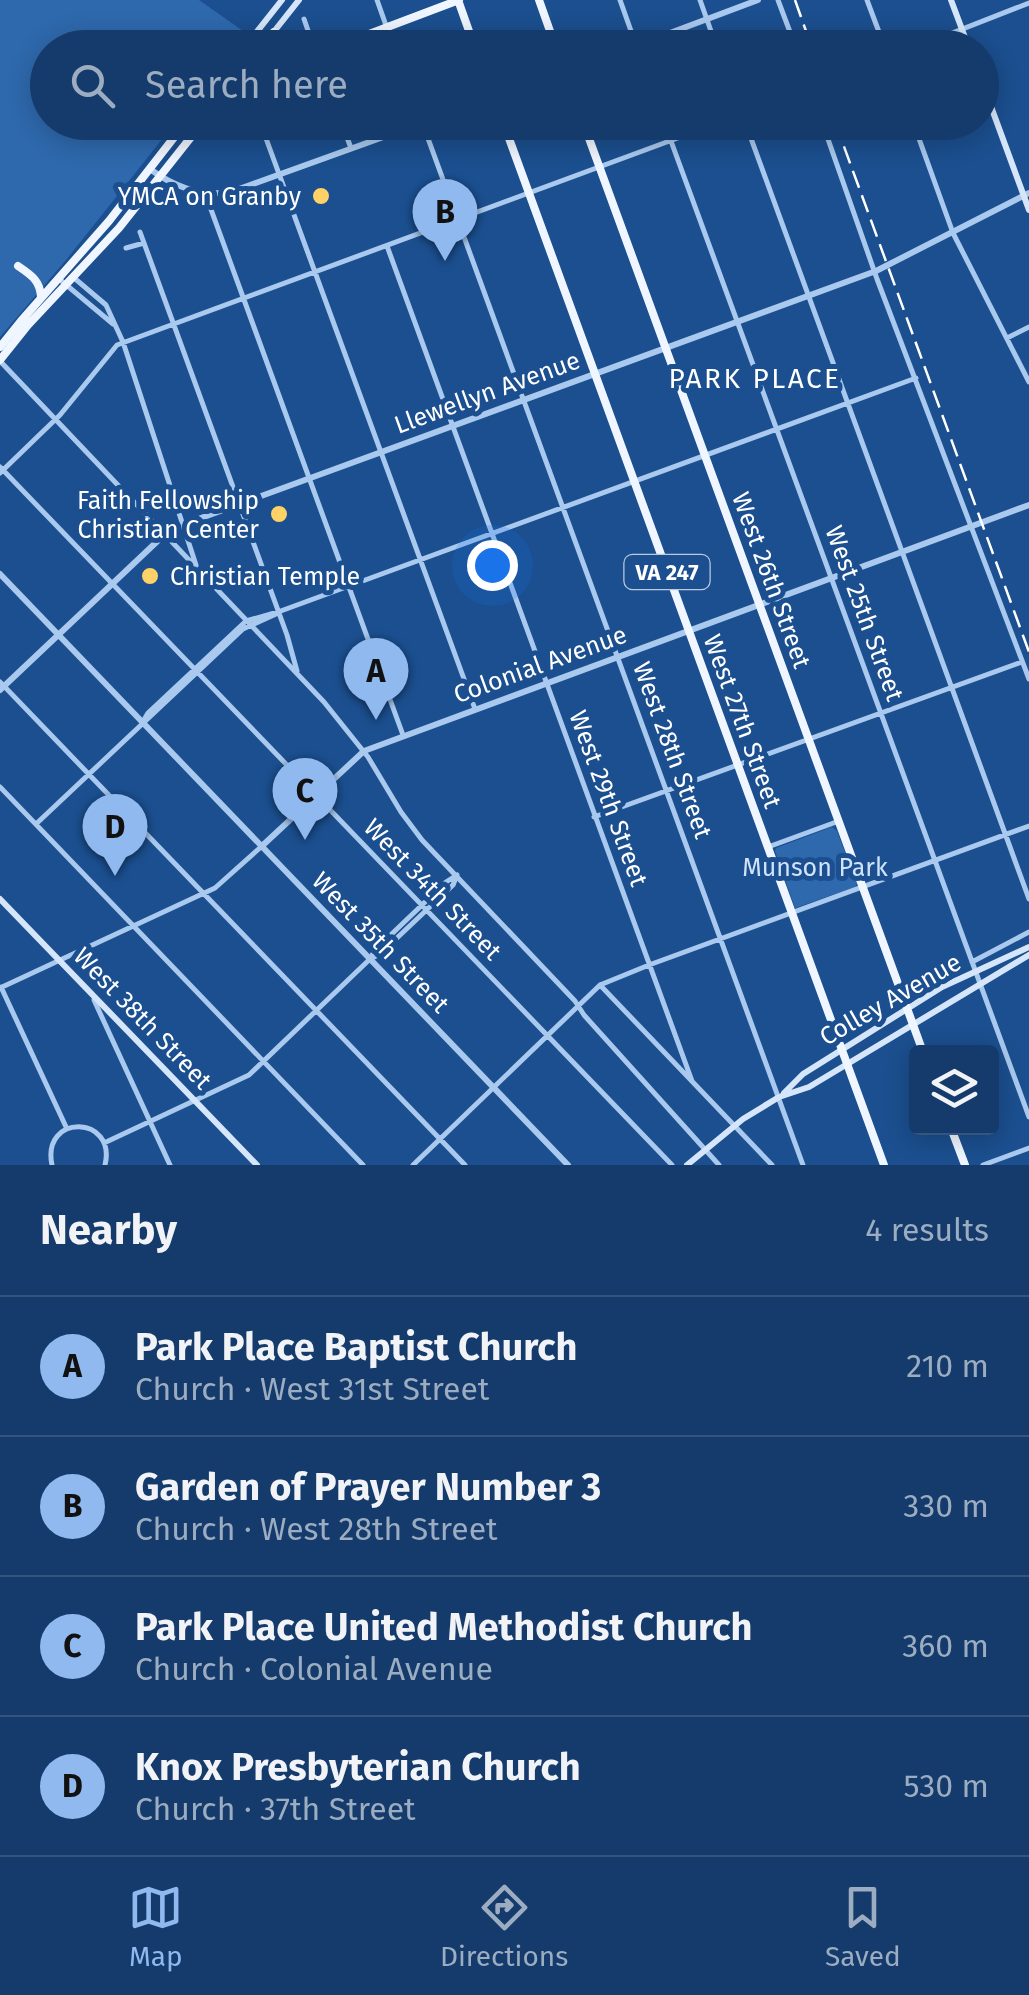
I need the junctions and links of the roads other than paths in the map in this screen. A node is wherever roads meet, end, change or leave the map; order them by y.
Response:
1 (282, 0) edge
2 (299, 0) edge
3 (377, 0) edge
4 (458, 0) edge
5 (539, 0) edge
6 (620, 0) edge
7 (700, 0) edge
8 (758, 0) edge
9 (778, 0) edge
10 (867, 0) edge
11 (951, 0) edge
12 (1029, 3) edge
13 (304, 19) dead end
14 (707, 19) junction
15 (387, 27) junction
16 (962, 29) joint
17 (258, 30) edge
18 (276, 30) edge
19 (308, 30) edge
20 (379, 30) edge
21 (388, 30) edge
22 (469, 30) edge
23 (550, 30) edge
24 (629, 30) edge
25 (678, 30) edge
26 (711, 30) edge
27 (789, 30) edge
28 (878, 30) edge
29 (999, 124) edge
30 (172, 140) edge
31 (189, 140) edge
32 (267, 140) edge
33 (348, 140) edge
34 (378, 140) edge
35 (429, 140) edge
36 (510, 140) edge
37 (590, 140) edge
38 (676, 140) edge
39 (751, 140) edge
40 (829, 140) edge
41 (919, 140) edge
42 (671, 142) junction
43 (351, 150) junction
44 (600, 168) junction
45 (150, 169) junction
46 (280, 175) junction
47 (160, 177) junction
48 (529, 193) junction
49 (205, 194) junction
50 (1027, 194) edge
51 (1029, 210) edge
52 (457, 220) junction
53 (140, 232) dead end
54 (953, 234) junction
55 (144, 243) junction
56 (387, 246) junction
57 (126, 248) dead end
58 (18, 266) dead end
59 (876, 271) junction
60 (316, 272) junction
61 (61, 275) junction
62 (70, 281) junction
63 (808, 296) junction
64 (41, 297) junction
65 (244, 298) junction
66 (737, 322) junction
67 (173, 324) junction
68 (1029, 327) edge
69 (1007, 338) junction
70 (123, 342) junction
71 (0, 347) edge
72 (666, 348) junction
73 (0, 361) edge
74 (595, 375) junction
75 (916, 378) junction
76 (1029, 382) edge
77 (524, 400) junction
78 (848, 404) junction
79 (56, 419) junction
80 (453, 426) junction
81 (777, 430) junction
82 (381, 452) junction
83 (706, 456) junction
84 (1, 470) edge
85 (310, 478) junction
86 (634, 482) junction
87 (238, 504) junction
88 (1029, 505) edge
89 (563, 508) junction
90 (182, 525) junction
91 (970, 528) junction
92 (165, 534) junction
93 (492, 534) junction
94 (902, 552) junction
95 (421, 560) junction
96 (197, 568) junction
97 (0, 574) edge
98 (831, 578) junction
99 (111, 583) junction
100 (349, 586) junction
101 (760, 604) junction
102 (278, 612) junction
103 (248, 623) junction
104 (688, 630) junction
105 (58, 634) junction
106 (618, 657) junction
107 (1022, 662) junction
108 (196, 671) junction
109 (298, 675) junction
110 (1029, 679) edge
111 (546, 684) junction
112 (1, 686) edge
113 (951, 687) junction
114 (475, 709) junction
115 (880, 713) junction
116 (142, 723) junction
117 (404, 736) junction
118 (809, 739) junction
119 (364, 751) junction
120 (738, 765) junction
121 (89, 774) junction
122 (0, 787) edge
123 (667, 791) junction
124 (315, 795) junction
125 (594, 817) junction
126 (839, 821) junction
127 (36, 824) junction
128 (1029, 826) edge
129 (1006, 834) junction
130 (262, 846) junction
131 (768, 847) junction
132 (934, 860) junction
133 (458, 875) junction
134 (863, 886) junction
135 (204, 894) junction
136 (0, 899) edge
137 (1029, 899) edge
138 (424, 908) junction
139 (792, 912) junction
140 (133, 926) junction
141 (1029, 932) edge
142 (721, 939) junction
143 (1029, 946) edge
144 (1029, 954) edge
145 (59, 960) junction
146 (370, 960) junction
147 (972, 962) junction
148 (649, 964) junction
149 (976, 972) junction
150 (980, 982) junction
151 (600, 985) junction
152 (0, 986) edge
153 (91, 992) junction
154 (578, 1006) junction
155 (908, 1008) junction
156 (316, 1011) junction
157 (912, 1023) junction
158 (547, 1036) junction
159 (920, 1045) edge
160 (842, 1050) junction
161 (264, 1061) junction
162 (847, 1064) junction
163 (692, 1082) junction
164 (494, 1088) junction
165 (779, 1097) junction
166 (195, 1101) junction
167 (1029, 1117) edge
168 (150, 1121) junction
169 (735, 1126) junction
170 (66, 1129) junction
171 (954, 1135) edge
172 (440, 1139) junction
173 (104, 1143) junction
174 (1029, 1148) edge
175 (706, 1150) junction
176 (52, 1165) edge
177 (105, 1165) edge
178 (170, 1165) edge
179 (257, 1165) edge
180 (363, 1165) edge
181 (413, 1165) edge
182 (465, 1165) edge
183 (568, 1165) edge
184 (672, 1165) edge
185 (687, 1165) edge
186 (720, 1165) edge
187 (772, 1165) edge
188 (803, 1165) edge
189 (884, 1165) edge
190 (965, 1165) edge
191 (984, 1165) edge

1 - 17 main road
2 - 18 main road
3 - 15 street
4 - 15 main road
4 - 22 main road
5 - 23 main road
6 - 24 street
7 - 14 street
8 - 14 street
9 - 27 street
10 - 28 street
11 - 16 main road
12 - 16 street
13 - 19 street
14 - 25 street
14 - 26 street
15 - 20 main road
15 - 21 street
29 - 50 main road
30 - 45 main road
31 - 47 main road
32 - 46 street
33 - 43 street
34 - 43 street
35 - 52 street, West 28th Street
36 - 48 main road, West 27th Street / VA 247
37 - 44 main road, West 26th Street / VA 247
38 - 42 street
39 - 63 street
40 - 59 street
41 - 54 street
42 - 44 street
42 - 66 street, West 25th Street
43 - 46 street
44 - 48 street
44 - 72 main road, West 26th Street / VA 247
45 - 47 street
45 - 61 main road
46 - 49 street
46 - 60 street
47 - 49 street
47 - 62 main road
48 - 52 street
48 - 74 main road, West 27th Street / VA 247
49 - 65 street
50 - 51 main road
50 - 54 street, Llewellyn Avenue
52 - 56 street
52 - 77 street, West 28th Street
53 - 55 street
54 - 59 street, Llewellyn Avenue
54 - 69 street
55 - 57 street
55 - 67 street
56 - 60 street
56 - 80 street, West 29th Street
58 - 64 main road
59 - 63 street, Llewellyn Avenue
59 - 75 street
60 - 65 street
60 - 82 street
61 - 62 street
61 - 64 main road
62 - 70 street
62 - 73 main road
63 - 66 street, Llewellyn Avenue
63 - 78 street
64 - 71 main road
65 - 67 street
65 - 85 street
66 - 72 street, Llewellyn Avenue
66 - 81 street, West 25th Street
67 - 70 street
67 - 87 street
68 - 69 street
69 - 76 street
70 - 79 street
70 - 90 street
72 - 74 street, Llewellyn Avenue
72 - 83 main road, West 26th Street / VA 247
73 - 79 street
74 - 77 street, Llewellyn Avenue
74 - 86 main road, West 27th Street / VA 247
75 - 78 street
75 - 91 street
77 - 80 street, Llewellyn Avenue
77 - 89 street, West 28th Street
78 - 81 street
78 - 94 street
79 - 84 street
79 - 92 street
80 - 82 street, Llewellyn Avenue
80 - 93 street, West 29th Street
81 - 83 street
81 - 98 street, West 25th Street
82 - 85 street, Llewellyn Avenue
82 - 95 street
83 - 86 street
83 - 101 main road, West 26th Street / VA 247
84 - 99 street, West 34th Street
85 - 87 street, Llewellyn Avenue
85 - 100 street
86 - 89 street
86 - 104 main road, West 27th Street / VA 247
87 - 90 street, Llewellyn Avenue
87 - 102 street
88 - 91 street, Colonial Avenue
89 - 93 street
89 - 106 street, West 28th Street
90 - 92 street, Llewellyn Avenue
90 - 96 street
91 - 94 street, Colonial Avenue
91 - 107 street
92 - 96 street
92 - 99 street, Llewellyn Avenue
93 - 95 street
93 - 111 street, West 29th Street
94 - 98 street, Colonial Avenue
94 - 113 street
95 - 100 street
95 - 114 street
96 - 103 street
97 - 105 street, West 35th Street
98 - 101 street, Colonial Avenue
98 - 115 street, West 25th Street
99 - 105 street, Llewellyn Avenue
99 - 108 street, West 34th Street
100 - 102 street
100 - 117 street
101 - 104 street, Colonial Avenue
101 - 118 main road, West 26th Street / VA 247
102 - 103 street
102 - 109 street
103 - 108 street
103 - 109 street
104 - 106 street, Colonial Avenue
104 - 120 main road, West 27th Street / VA 247
105 - 112 street, Llewellyn Avenue
105 - 116 street, West 35th Street
106 - 111 street, Colonial Avenue
106 - 123 street, West 28th Street
107 - 110 street
107 - 113 street
108 - 116 street
108 - 124 street, West 34th Street
109 - 119 street
111 - 114 street, Colonial Avenue
111 - 125 street, West 29th Street
112 - 121 street
113 - 115 street
113 - 129 street
114 - 117 street, Colonial Avenue
115 - 118 street
115 - 132 street, West 25th Street
116 - 121 street
116 - 130 street, West 35th Street
117 - 119 street, Colonial Avenue
118 - 120 street
118 - 126 main road, West 26th Street / VA 247
119 - 124 street, Colonial Avenue
119 - 133 street
120 - 123 street
120 - 131 main road, West 27th Street / VA 247
121 - 127 street
121 - 135 street
122 - 127 street
123 - 125 street
123 - 142 street, West 28th Street
124 - 130 street, Colonial Avenue
124 - 138 street, West 34th Street
125 - 148 street, West 29th Street
126 - 131 street
126 - 134 main road, West 26th Street / VA 247
127 - 140 street
128 - 129 street
129 - 132 street
129 - 137 street
130 - 135 street, Colonial Avenue
130 - 146 street, West 35th Street
131 - 139 main road, West 27th Street / VA 247
132 - 134 street
132 - 147 street, West 25th Street
133 - 138 street
133 - 154 street
134 - 139 street
134 - 155 main road, West 26th Street / VA 247
135 - 140 street, Colonial Avenue
135 - 156 street
136 - 145 main road, West 38th Street
138 - 146 street
138 - 158 street, West 34th Street
139 - 142 street
139 - 160 main road, West 27th Street / VA 247
140 - 145 street, Colonial Avenue
140 - 161 street
141 - 147 street
142 - 148 street
142 - 165 street, West 28th Street
143 - 149 main road, Colley Avenue
144 - 150 main road, Colley Avenue
145 - 152 street, Colonial Avenue
145 - 153 main road, West 38th Street
146 - 156 street
146 - 164 street, West 35th Street
147 - 149 street, West 25th Street
148 - 151 street
148 - 163 street, West 29th Street
149 - 150 street, West 25th Street
149 - 155 main road, Colley Avenue
150 - 157 main road, Colley Avenue
150 - 167 street, West 25th Street
151 - 154 street
151 - 163 street
152 - 170 street
153 - 166 main road, West 38th Street
153 - 168 street
154 - 158 street
154 - 175 street
155 - 157 main road, West 26th Street / VA 247
155 - 160 main road, Colley Avenue
156 - 161 street
156 - 172 street
157 - 159 main road, West 26th Street / VA 247
157 - 162 main road, Colley Avenue
158 - 164 street
158 - 184 street, West 34th Street
160 - 162 main road, West 27th Street / VA 247
160 - 165 main road, Colley Avenue
161 - 166 street
161 - 180 street
162 - 165 main road, Colley Avenue
162 - 189 main road, West 27th Street / VA 247
163 - 169 street
164 - 172 street
164 - 183 street, West 35th Street
165 - 169 main road, Colley Avenue
165 - 188 street, West 28th Street
166 - 168 street
166 - 179 main road, West 38th Street
168 - 173 street
168 - 178 street
169 - 175 main road, Colley Avenue
169 - 187 street
170 - 173 street
170 - 176 street
171 - 190 main road
172 - 181 street
172 - 182 street
173 - 177 street
174 - 191 street
175 - 185 main road, Colley Avenue
175 - 186 street

